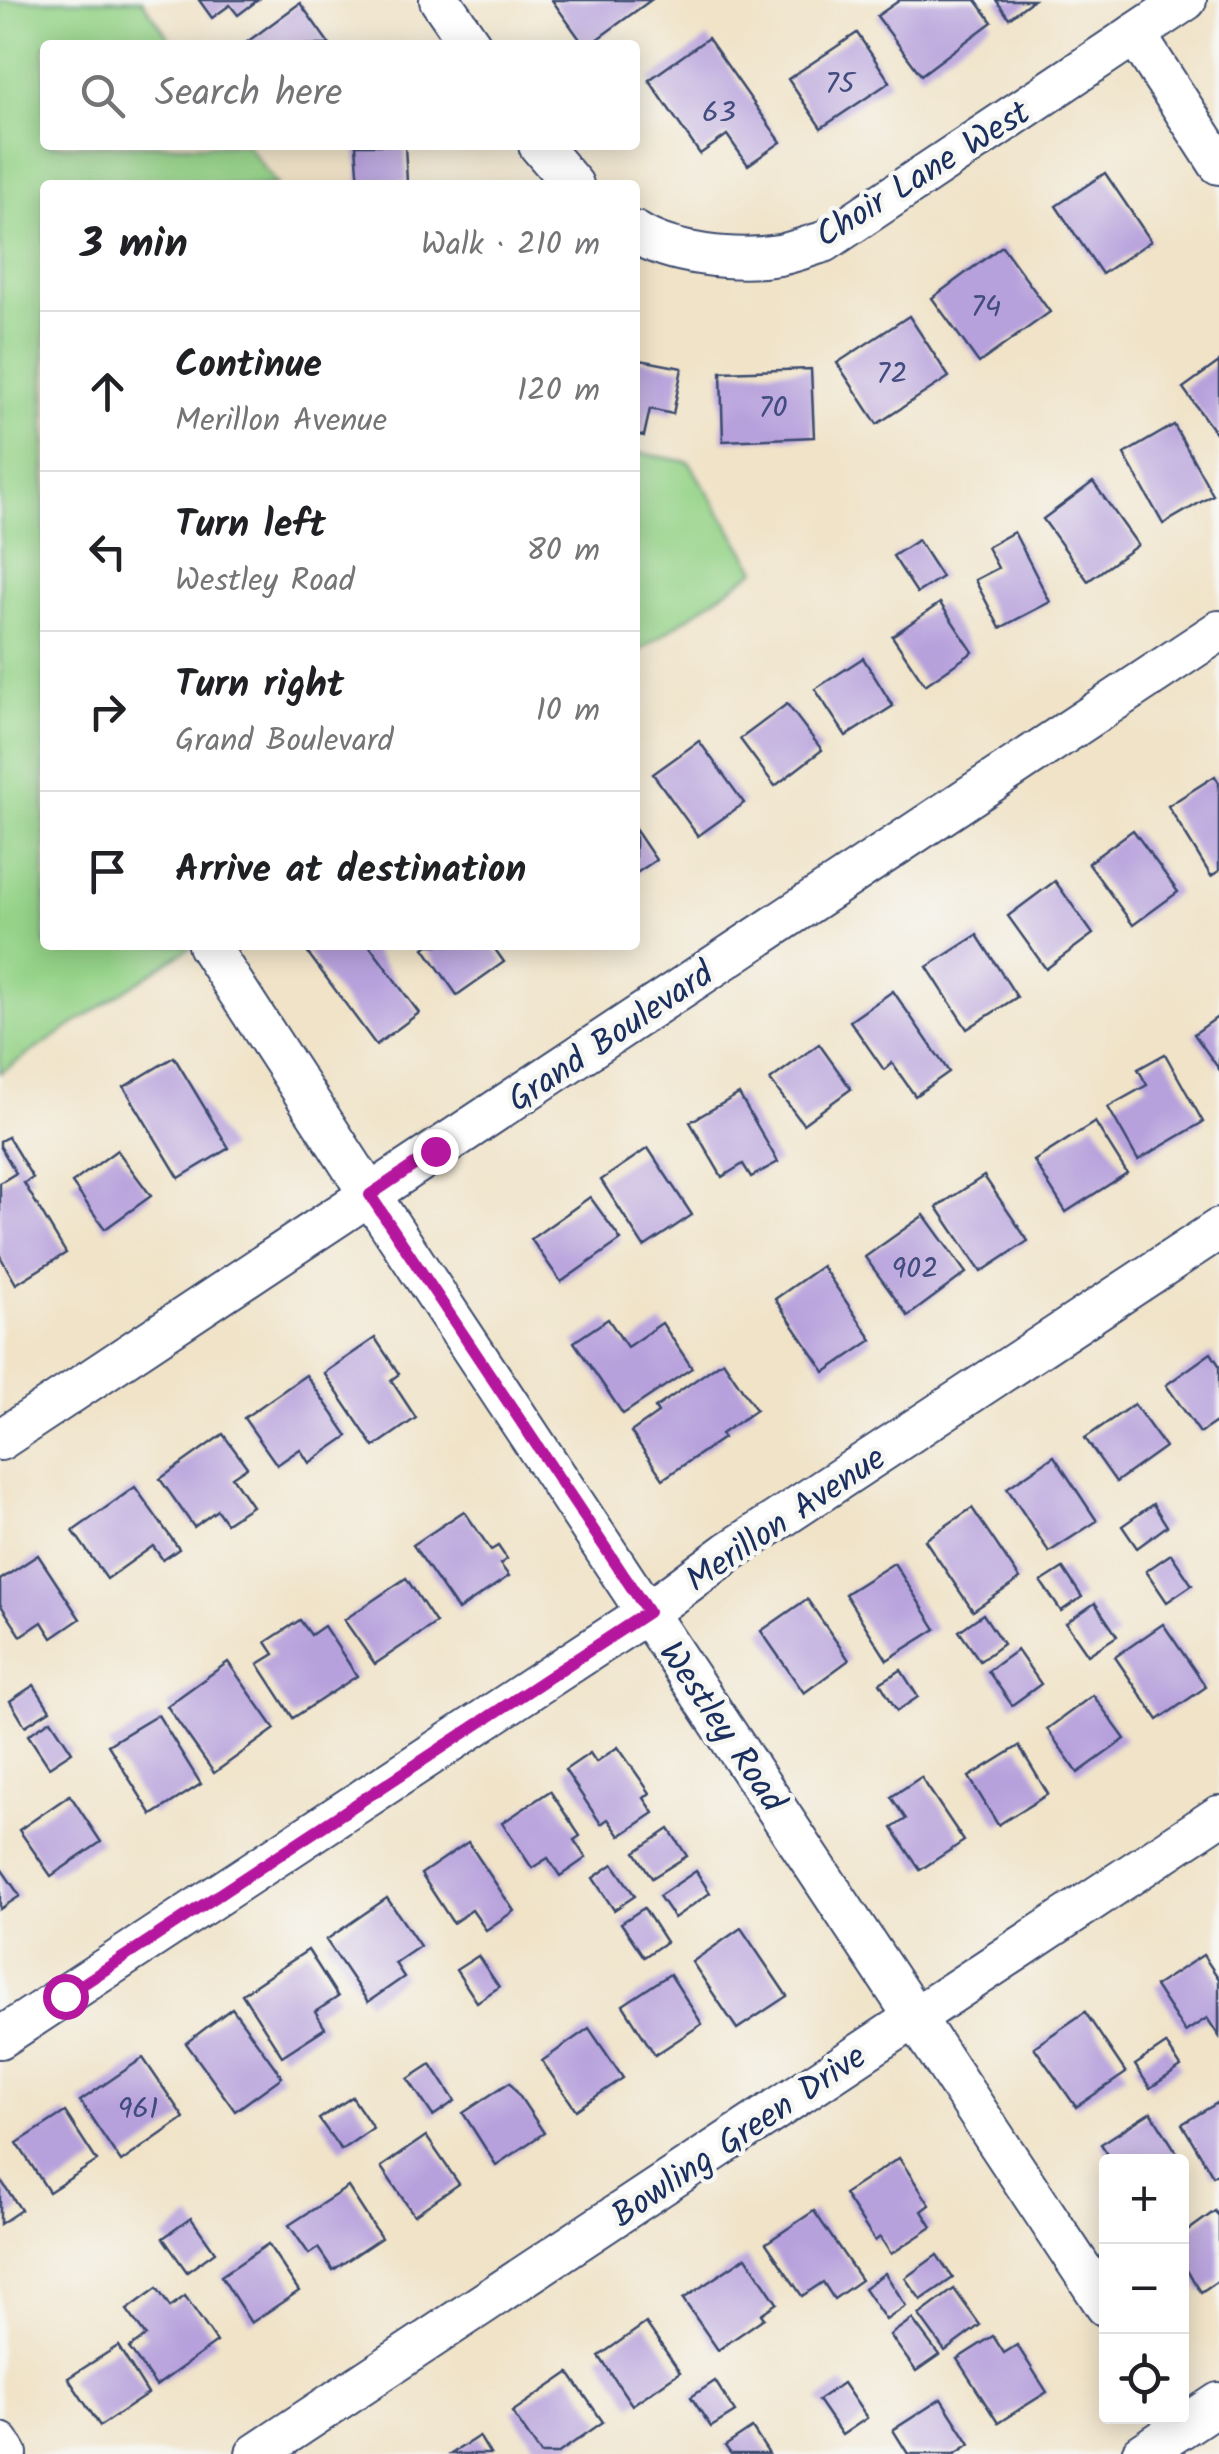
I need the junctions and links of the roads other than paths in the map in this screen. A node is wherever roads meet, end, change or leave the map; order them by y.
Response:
1 (440, 0) edge
2 (1186, 0) edge
3 (1135, 34) junction
4 (467, 40) edge
5 (544, 150) edge
6 (1219, 164) edge
7 (569, 180) edge
8 (640, 235) edge
9 (1219, 631) edge
10 (211, 950) edge
11 (370, 1195) junction
12 (1219, 1229) edge
13 (0, 1440) edge
14 (648, 1612) junction
15 (1219, 1816) edge
16 (916, 2017) junction
17 (0, 2038) edge
18 (1099, 2295) edge
19 (1219, 2403) edge
20 (1190, 2432) edge
21 (0, 2443) edge
22 (8, 2454) edge
23 (256, 2454) edge
24 (1142, 2454) edge

1 - 4 street
2 - 3 street, Choir Lane West
3 - 6 street
3 - 8 street, Choir Lane West
5 - 7 street
9 - 11 street, Grand Boulevard
10 - 11 street, Westley Road
11 - 13 street, Grand Boulevard
11 - 14 street, Westley Road
12 - 14 street, Merillon Avenue
14 - 16 street, Westley Road
14 - 17 street, Merillon Avenue
15 - 16 street, Bowling Green Drive
16 - 18 street, Westley Road
16 - 23 street, Bowling Green Drive
19 - 20 street
20 - 24 street
21 - 22 street

